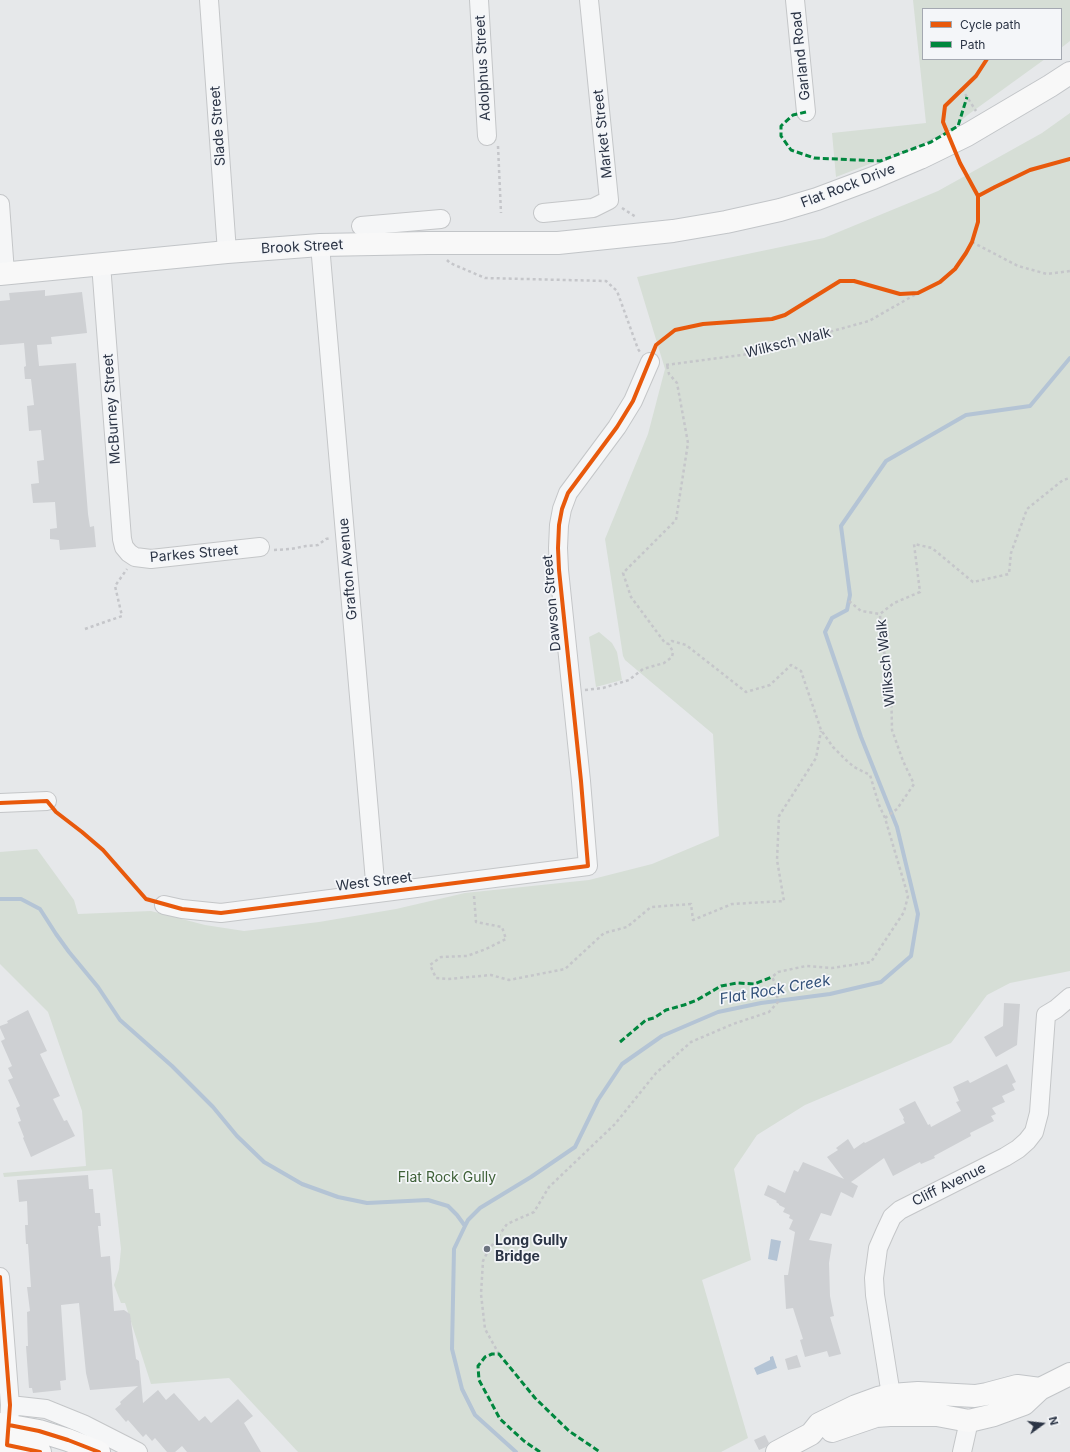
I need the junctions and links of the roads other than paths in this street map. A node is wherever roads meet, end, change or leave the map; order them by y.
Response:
1 (209, 0) edge
2 (479, 0) edge
3 (589, 0) edge
4 (795, 0) edge
5 (1070, 73) edge
6 (806, 112) dead end
7 (487, 136) road end
8 (0, 204) edge
9 (543, 213) dead end
10 (441, 219) dead end
11 (361, 226) dead end
12 (406, 233) junction
13 (605, 238) joint
14 (320, 245) junction
15 (228, 252) junction
16 (101, 264) junction
17 (3, 273) edge
18 (650, 362) road end
19 (260, 547) road end
20 (132, 555) joint
21 (47, 801) dead end
22 (0, 803) edge
23 (588, 866) joint
24 (376, 893) junction
25 (164, 905) dead end
26 (1070, 997) edge
27 (0, 1277) edge
28 (1070, 1374) edge
29 (1017, 1386) junction
30 (1040, 1389) junction
31 (918, 1393) junction
32 (891, 1395) junction
33 (937, 1415) junction
34 (969, 1420) junction
35 (853, 1424) junction
36 (5, 1428) edge
37 (810, 1435) junction
38 (40, 1452) edge
39 (99, 1452) edge
40 (138, 1452) edge
41 (777, 1452) edge
42 (962, 1452) edge

1 - 15 street, Slade Street
2 - 7 street, Adolphus Street
3 - 9 street, Market Street
4 - 6 street, Garland Road
5 - 13 main road, Flat Rock Drive
8 - 17 street
10 - 12 street
11 - 12 street
12 - 13 main road, Brook Street
12 - 14 main road, Brook Street
14 - 15 main road, Brook Street
14 - 24 street, Grafton Avenue
15 - 16 main road, Brook Street
16 - 17 main road, Brook Street
16 - 20 street, McBurney Street
18 - 23 street, Dawson Street
19 - 20 street, Parkes Street
21 - 22 street
23 - 24 street, West Street
24 - 25 street, West Street
26 - 32 street, Cliff Avenue
27 - 36 street
28 - 30 main road
29 - 30 main road
29 - 31 main road
29 - 34 main road
30 - 34 main road
31 - 32 main road
31 - 34 main road
32 - 33 main road
32 - 35 main road
32 - 37 main road
33 - 34 main road
33 - 35 main road
34 - 42 street
35 - 37 main road
36 - 38 main road
36 - 39 main road
36 - 40 street
37 - 41 main road

